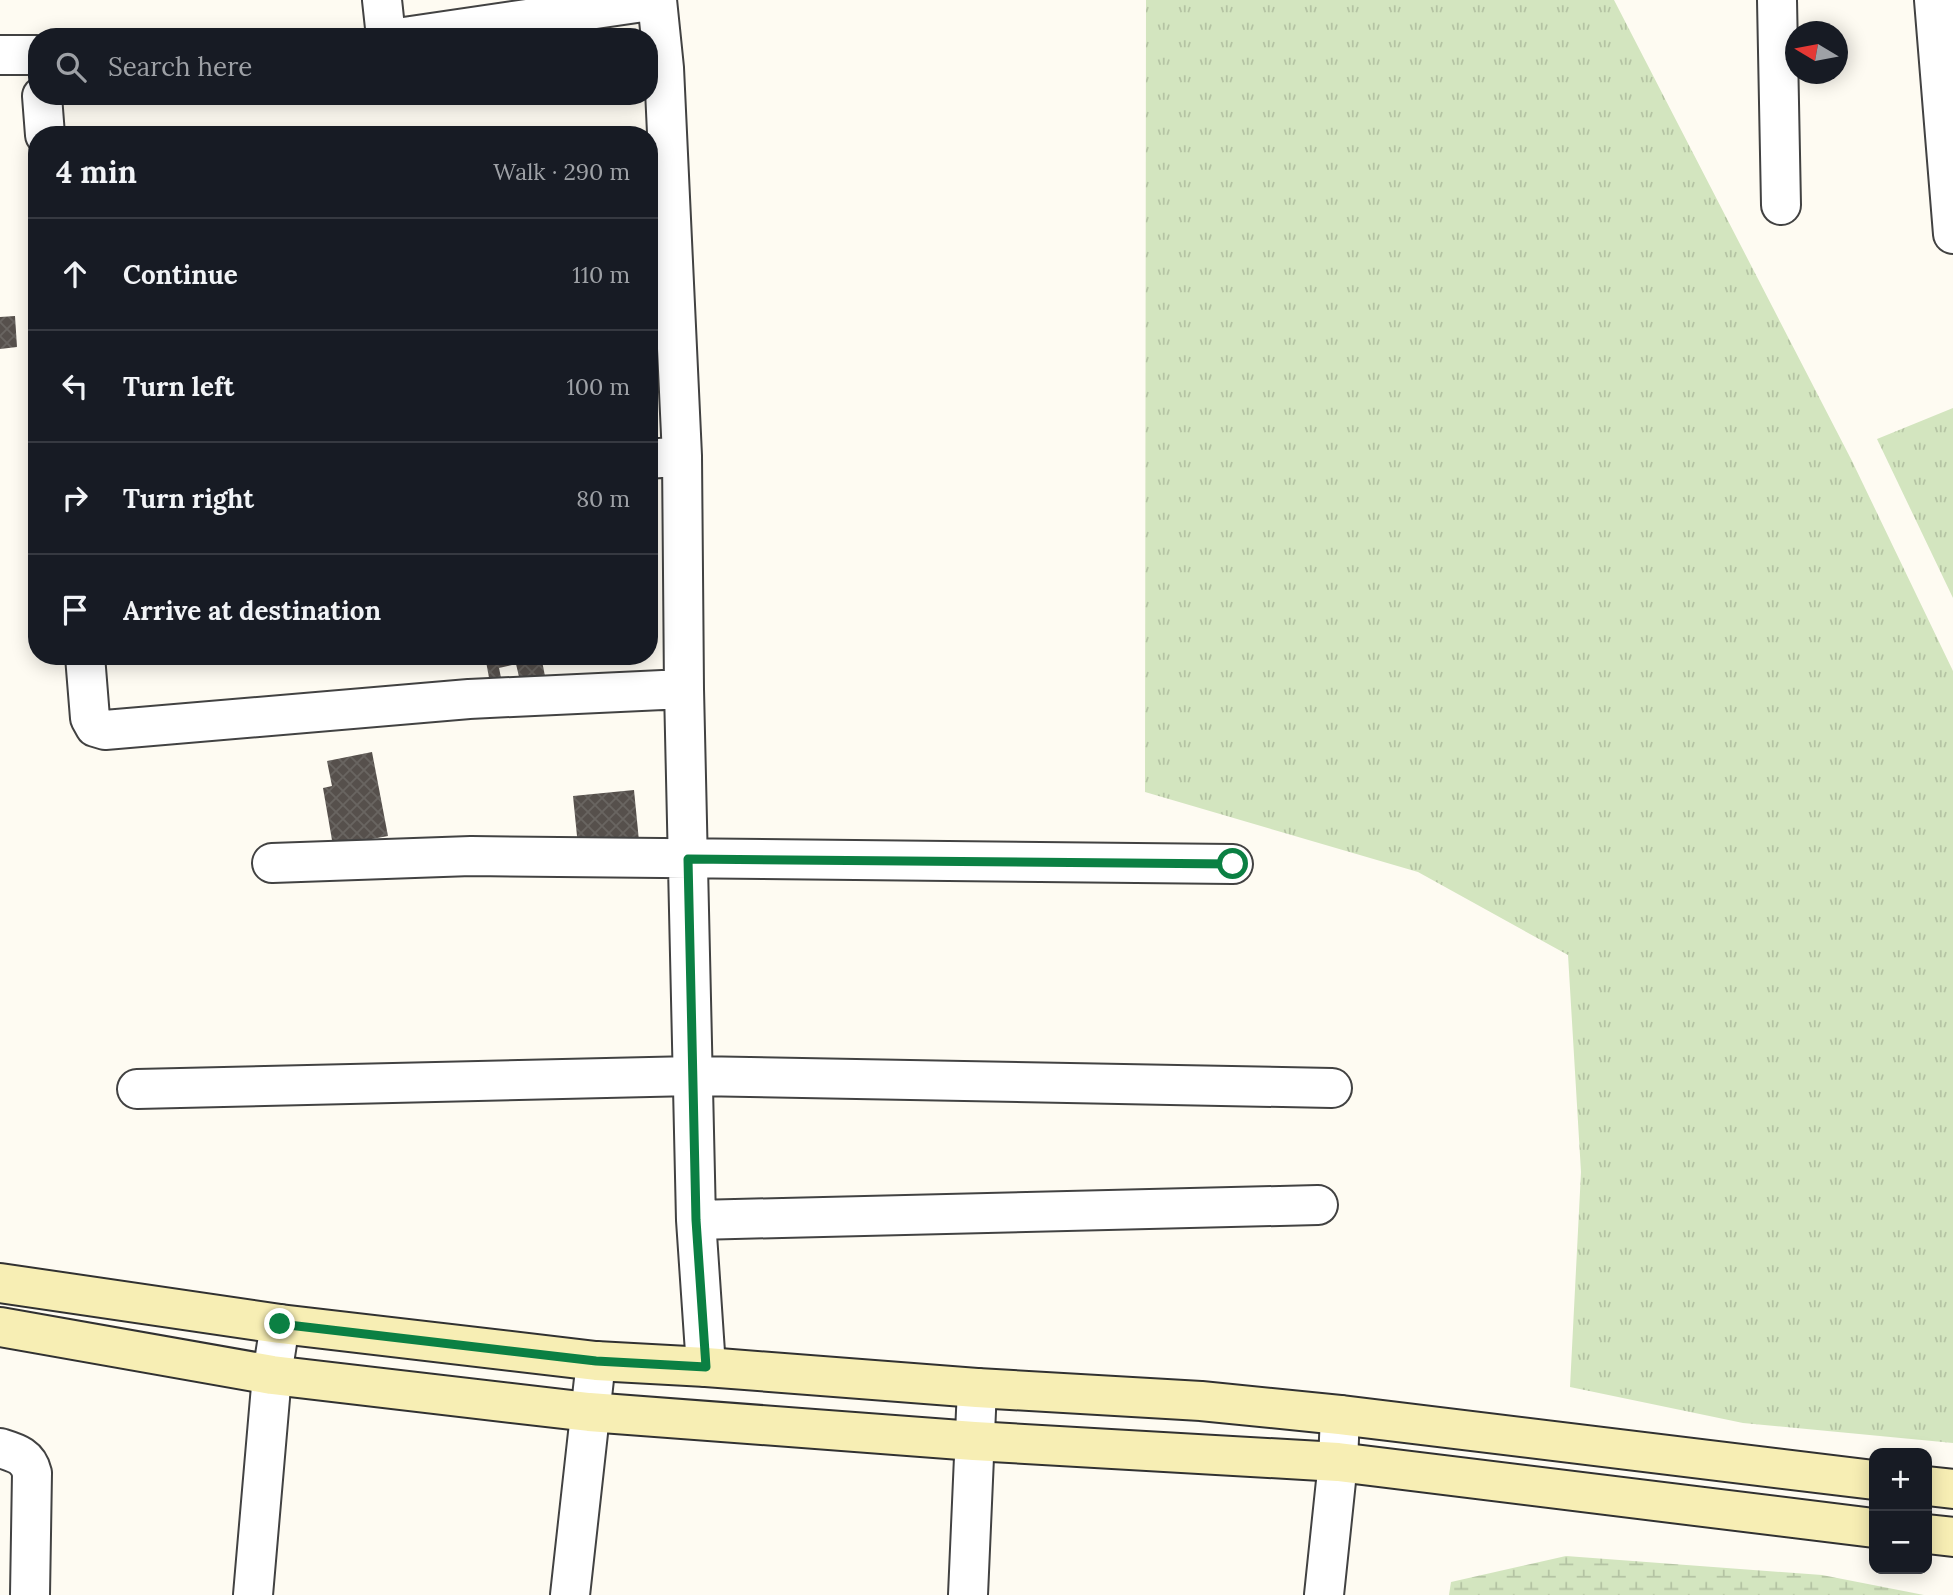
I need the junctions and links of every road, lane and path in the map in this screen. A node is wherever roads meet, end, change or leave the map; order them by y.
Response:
1 (382, 0) edge
2 (657, 0) edge
3 (1777, 0) edge
4 (1934, 0) edge
5 (385, 28) edge
6 (466, 28) edge
7 (0, 55) edge
8 (28, 55) edge
9 (43, 105) edge
10 (44, 126) edge
11 (1781, 205) dead end
12 (1953, 234) edge
13 (666, 457) edge
14 (86, 665) edge
15 (684, 689) junction
16 (688, 859) junction
17 (272, 863) dead end
18 (1233, 864) dead end
19 (693, 1076) junction
20 (1332, 1088) dead end
21 (137, 1089) dead end
22 (1318, 1205) dead end
23 (696, 1220) junction
24 (0, 1283) edge
25 (280, 1324) junction
26 (0, 1327) edge
27 (596, 1361) junction
28 (706, 1367) junction
29 (272, 1375) junction
30 (976, 1388) junction
31 (589, 1412) junction
32 (1340, 1415) junction
33 (974, 1441) junction
34 (0, 1448) edge
35 (1338, 1462) junction
36 (1869, 1479) edge
37 (1932, 1487) edge
38 (1953, 1489) edge
39 (1869, 1527) edge
40 (1932, 1534) edge
41 (1953, 1536) edge
42 (30, 1595) edge
43 (253, 1595) edge
44 (570, 1595) edge
45 (968, 1595) edge
46 (1324, 1595) edge

1 - 5 street
2 - 6 street
2 - 13 street
3 - 11 street
4 - 12 street
7 - 8 street
9 - 10 street
13 - 15 street
14 - 15 street
15 - 16 street
16 - 17 street
16 - 18 street
16 - 19 street
19 - 20 street
19 - 21 street
19 - 23 street
22 - 23 street
23 - 28 street
24 - 25 main road
25 - 27 main road
25 - 29 street
26 - 29 main road
27 - 28 main road
27 - 31 street
28 - 30 main road
29 - 31 main road
29 - 43 street
30 - 32 main road
30 - 33 street
31 - 33 main road
31 - 44 street
32 - 35 street
32 - 36 main road
33 - 35 main road
33 - 45 street
34 - 42 street
35 - 39 main road
35 - 46 street
37 - 38 main road
40 - 41 main road

